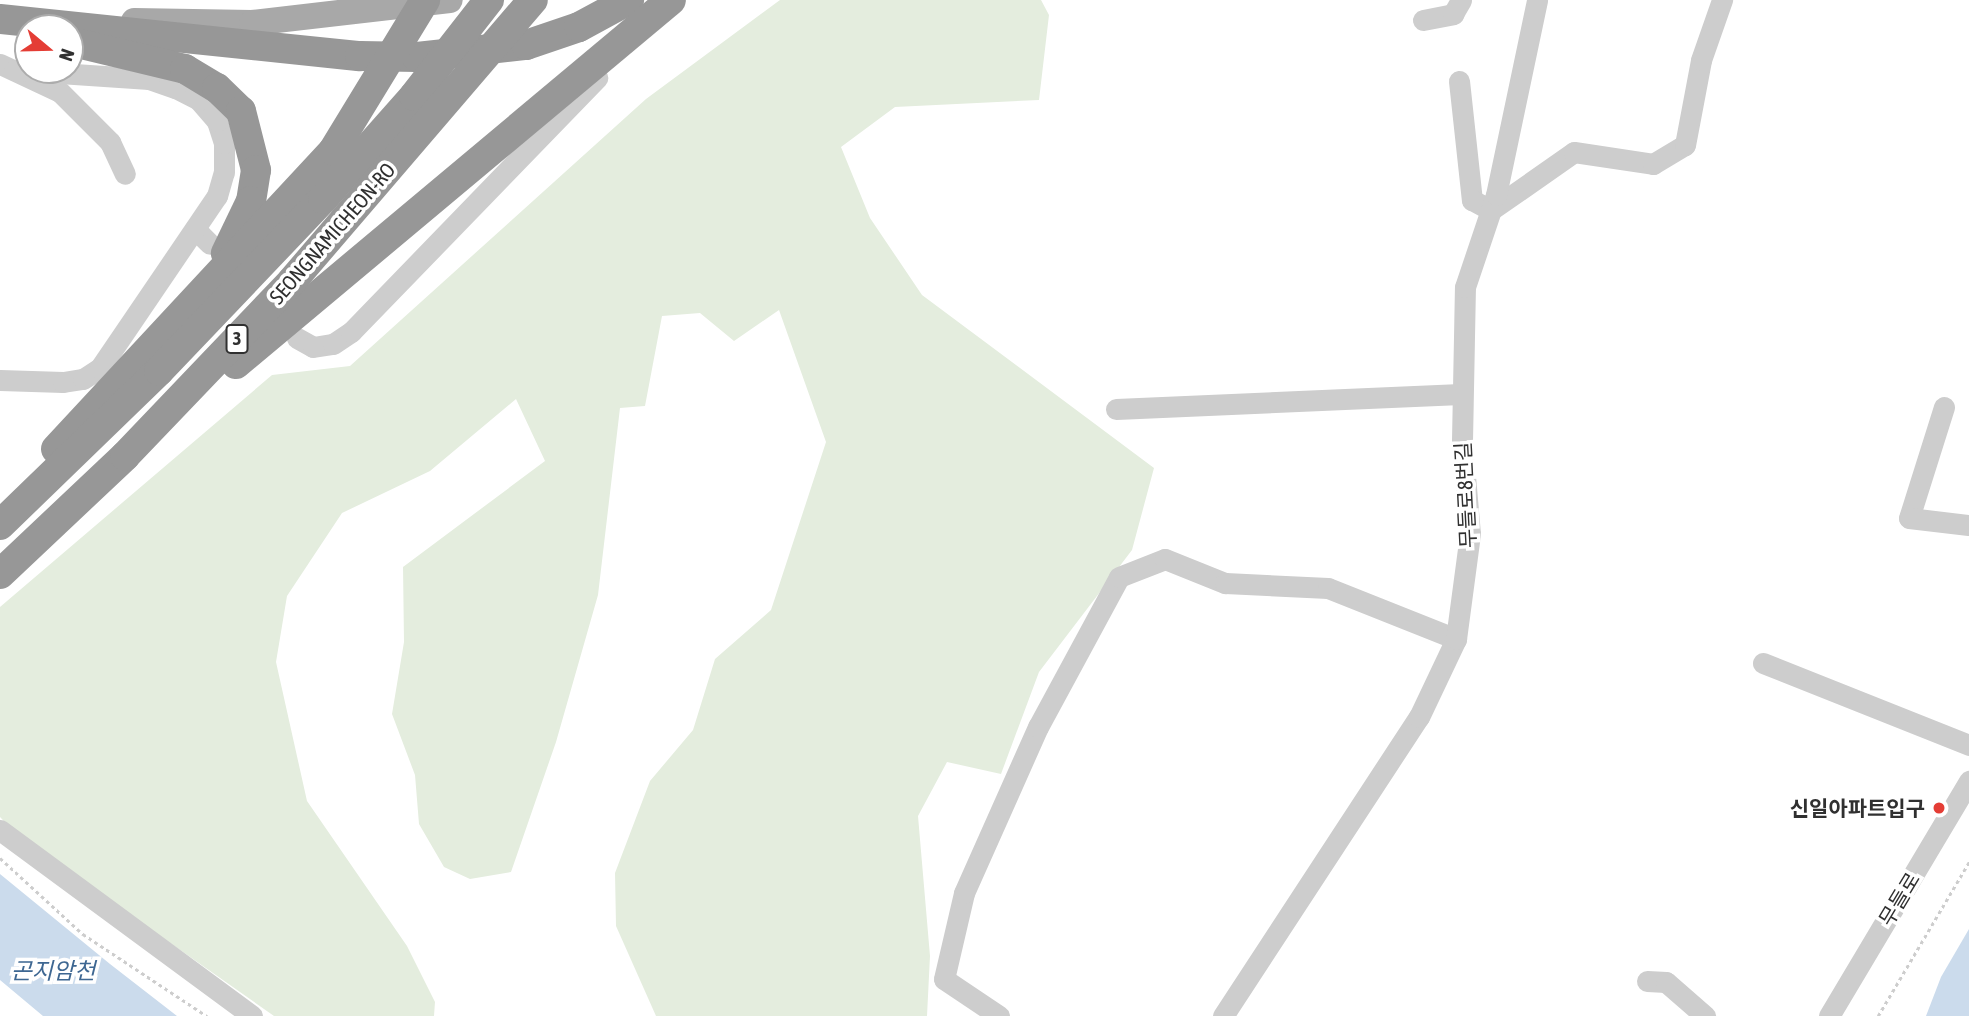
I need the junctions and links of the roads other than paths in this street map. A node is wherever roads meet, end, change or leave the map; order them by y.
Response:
1 (425, 0) edge
2 (450, 0) edge
3 (489, 0) edge
4 (533, 0) edge
5 (673, 0) edge
6 (1461, 0) edge
7 (1537, 0) edge
8 (1722, 0) edge
9 (0, 4) edge
10 (623, 4) edge
11 (0, 19) edge
12 (1423, 20) dead end
13 (84, 45) edge
14 (7, 67) edge
15 (1459, 80) dead end
16 (125, 174) dead end
17 (1491, 210) junction
18 (190, 309) junction
19 (297, 338) dead end
20 (0, 380) edge
21 (1461, 394) junction
22 (1944, 407) dead end
23 (1116, 409) dead end
24 (125, 456) junction
25 (0, 519) edge
26 (0, 525) edge
27 (1969, 525) edge
28 (0, 574) edge
29 (1456, 639) junction
30 (1763, 663) dead end
31 (1969, 745) edge
32 (1969, 781) edge
33 (0, 830) edge
34 (1647, 981) dead end
35 (252, 1016) edge
36 (999, 1016) edge
37 (1223, 1016) edge
38 (1704, 1016) edge
39 (1829, 1016) edge

1 - 18 highway
2 - 9 main road
3 - 26 highway, SEONGNAMICHEON-RO / 3
4 - 24 highway, SEONGNAMICHEON-RO / 3
5 - 19 street
5 - 24 highway
6 - 12 street
7 - 17 street, 무들로8번길
8 - 17 street
10 - 11 highway
13 - 18 highway
14 - 16 street
14 - 20 street
15 - 17 street
17 - 21 street, 무들로8번길
18 - 25 highway
21 - 23 street
21 - 29 street, 무들로8번길
22 - 27 street
24 - 28 highway, SEONGNAMICHEON-RO / 3
29 - 36 street
29 - 37 street, 무들로8번길
30 - 31 street
32 - 39 street, 무들로
33 - 35 street
34 - 38 street

